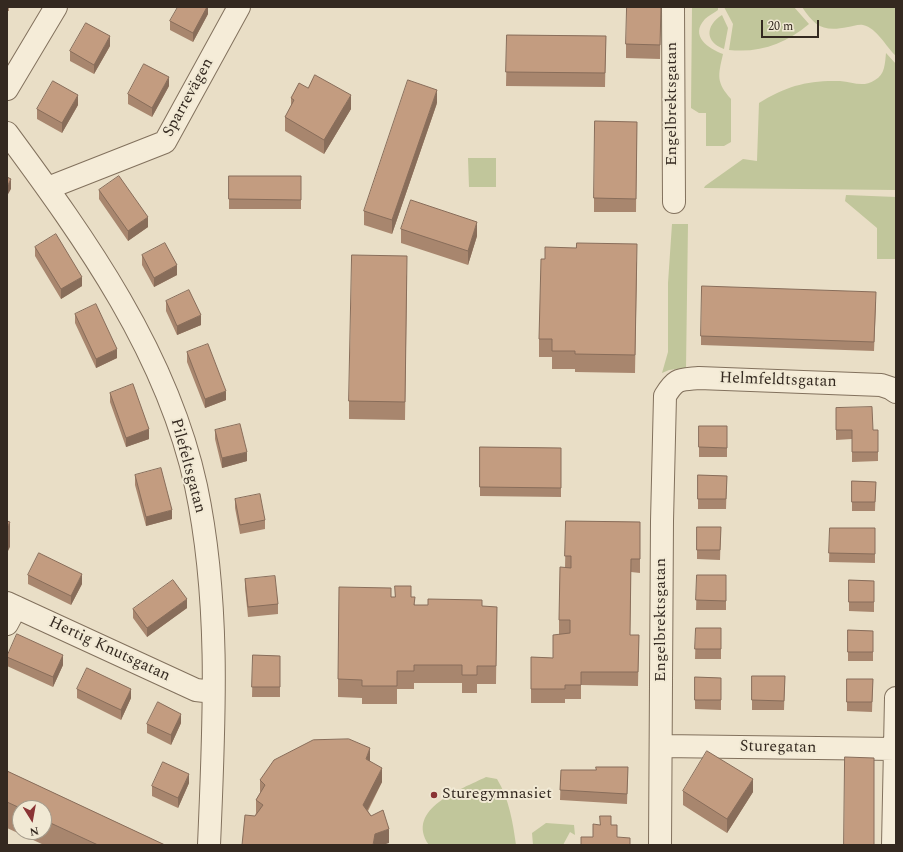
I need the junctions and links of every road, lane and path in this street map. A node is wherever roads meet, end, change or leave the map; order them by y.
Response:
1 (56, 7) edge
2 (239, 7) edge
3 (673, 7) edge
4 (7, 89) edge
5 (7, 134) edge
6 (48, 188) junction
7 (674, 202) dead end
8 (896, 392) edge
9 (665, 396) joint
10 (10, 611) edge
11 (213, 692) junction
12 (896, 698) edge
13 (662, 746) junction
14 (895, 749) edge
15 (209, 845) edge
16 (660, 845) edge
17 (893, 845) edge

1 - 4 street
2 - 6 street, Sparrevägen
3 - 7 street, Engelbrektsgatan
5 - 6 street, Pilefeltsgatan
6 - 11 street, Pilefeltsgatan
8 - 9 street, Helmfeldtsgatan
9 - 13 street, Engelbrektsgatan
10 - 11 street, Hertig Knutsgatan
11 - 15 street, Pilefeltsgatan
12 - 14 street
13 - 14 street, Sturegatan
13 - 16 street, Engelbrektsgatan
14 - 17 street

